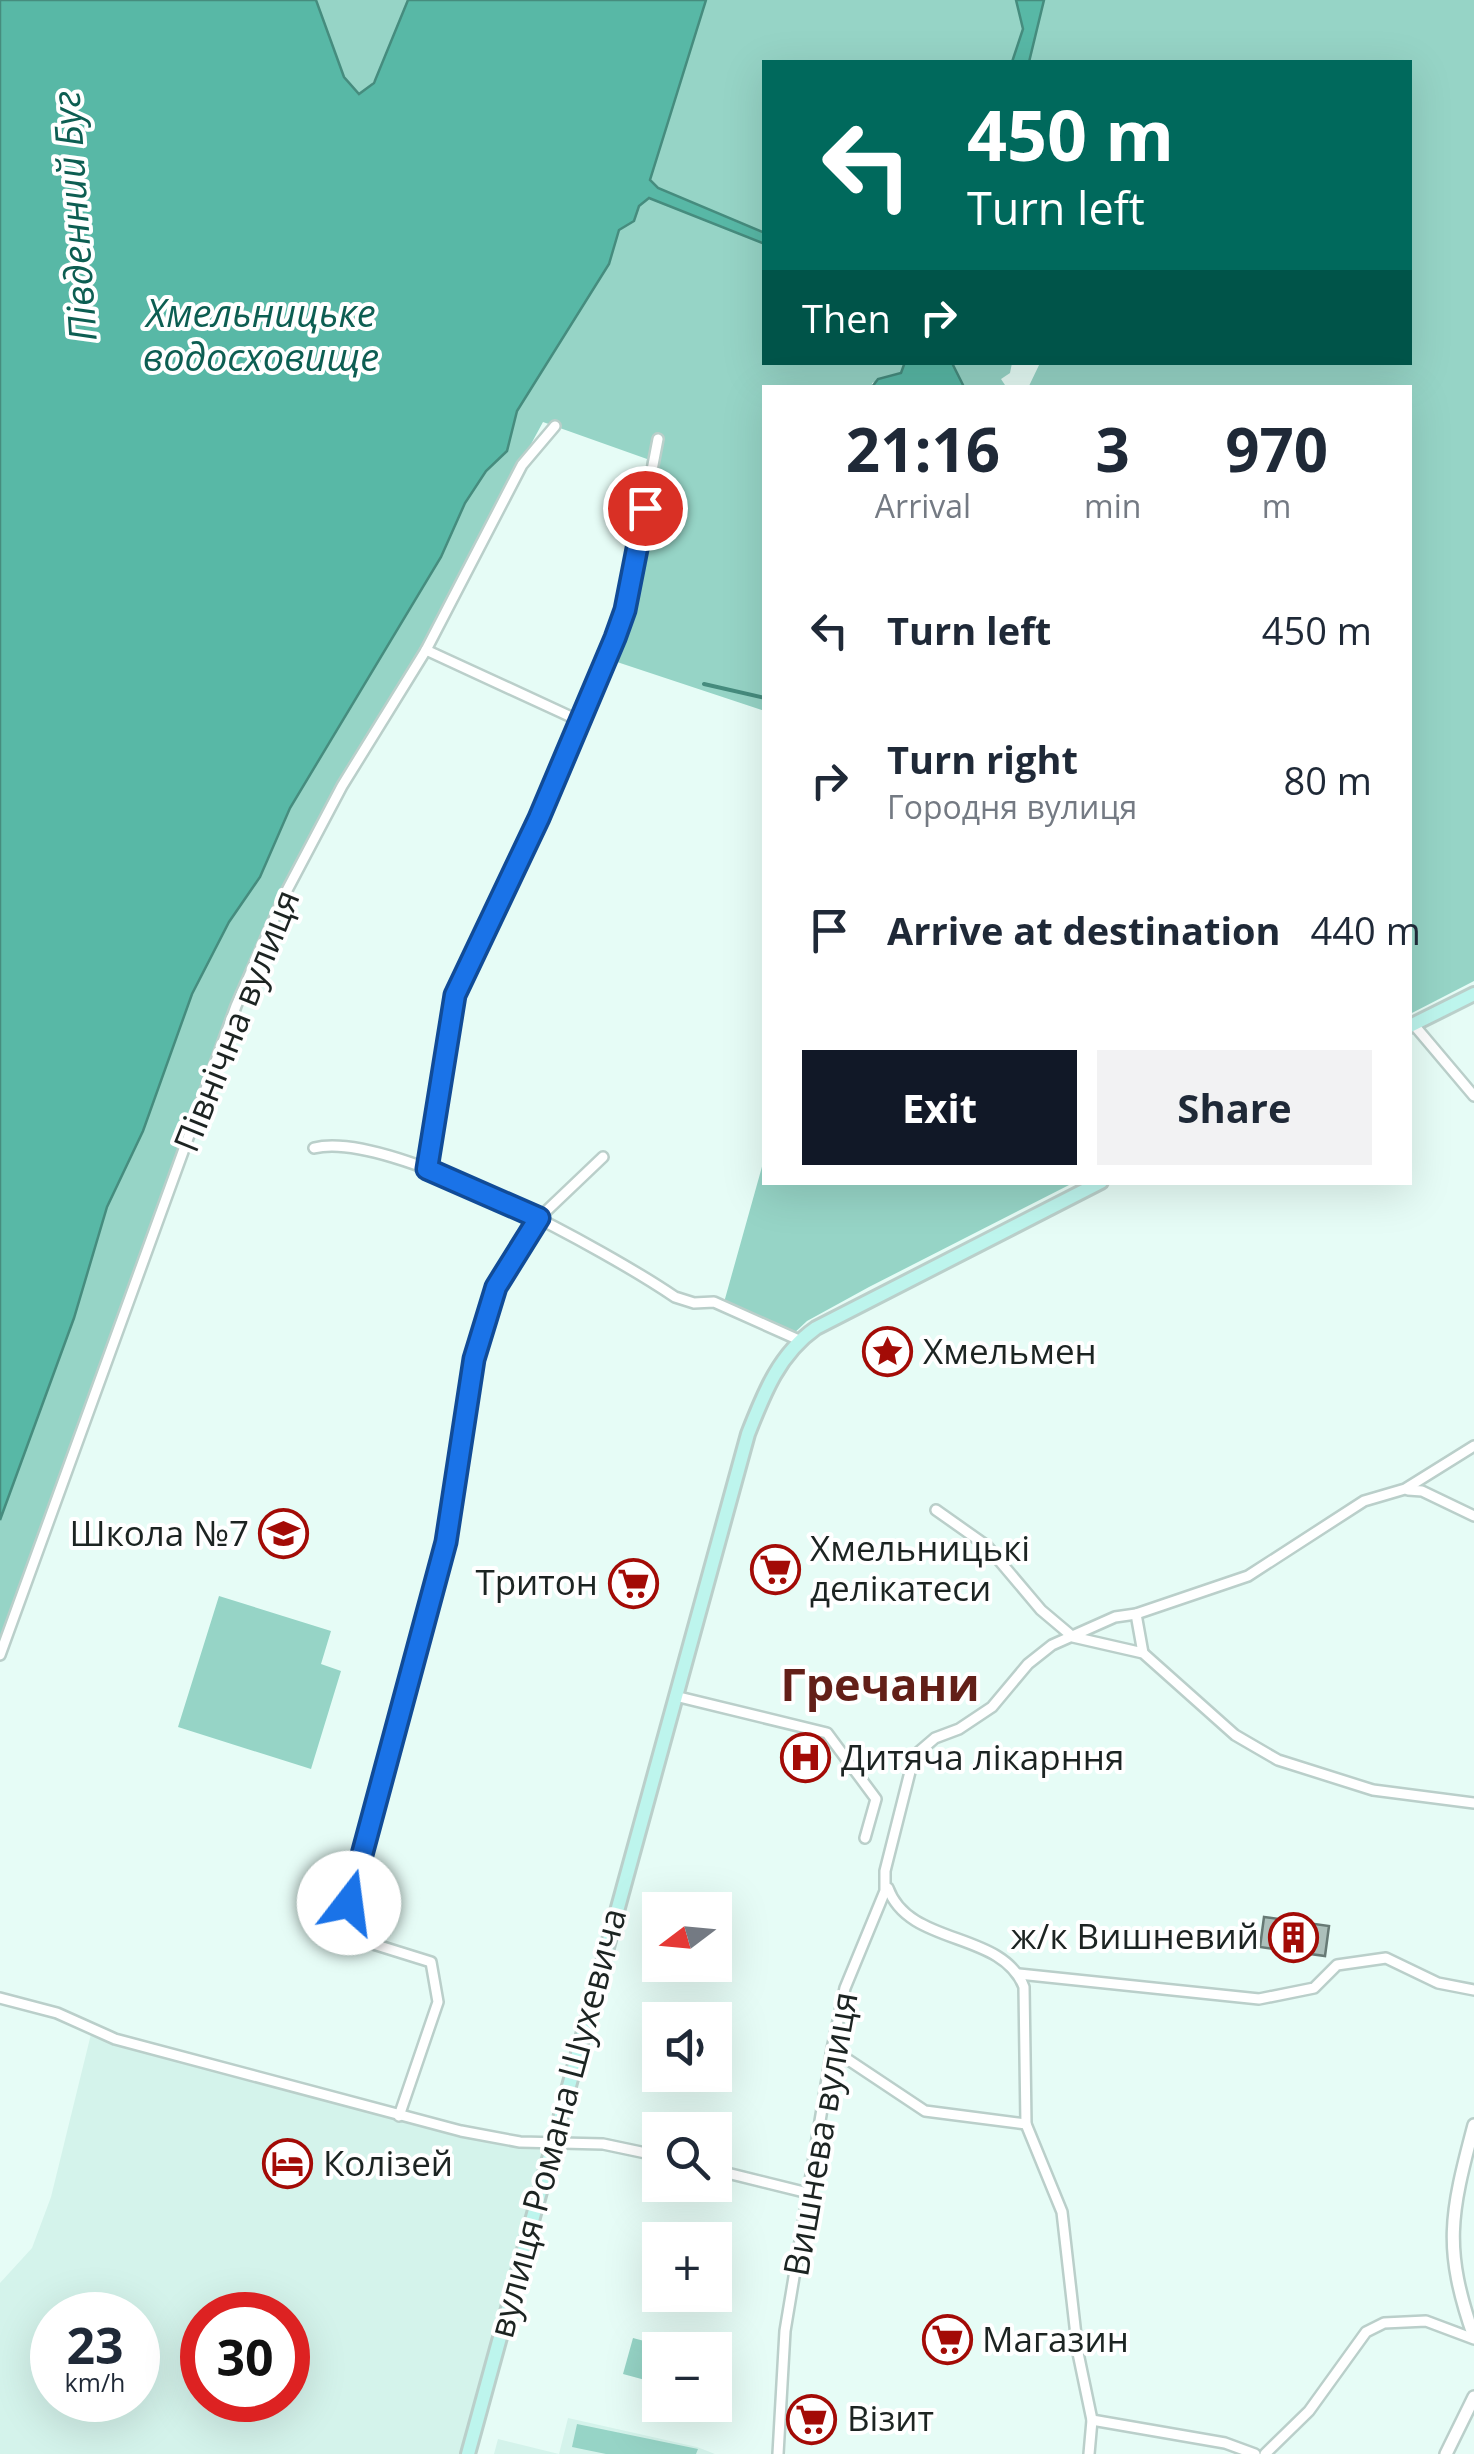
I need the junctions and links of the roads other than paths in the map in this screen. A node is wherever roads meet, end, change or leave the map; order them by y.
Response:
1 (555, 426) dead end
2 (658, 440) dead end
3 (426, 650) junction
4 (580, 721) junction
5 (1474, 994) edge
6 (1412, 1026) edge
7 (1474, 1096) edge
8 (314, 1148) dead end
9 (603, 1157) dead end
10 (427, 1169) junction
11 (1095, 1185) edge
12 (539, 1218) junction
13 (799, 1340) junction
14 (1474, 1446) edge
15 (1406, 1490) junction
16 (936, 1510) dead end
17 (1474, 1516) edge
18 (1136, 1614) junction
19 (1072, 1637) junction
20 (1142, 1653) junction
21 (0, 1655) edge
22 (676, 1696) junction
23 (1474, 1804) edge
24 (865, 1838) dead end
25 (885, 1871) junction
26 (1019, 1974) junction
27 (1474, 1990) edge
28 (0, 1998) edge
29 (832, 2049) junction
30 (398, 2116) junction
31 (1026, 2124) junction
32 (1474, 2125) edge
33 (551, 2144) junction
34 (642, 2152) edge
35 (732, 2174) edge
36 (808, 2193) junction
37 (1474, 2338) edge
38 (1474, 2397) edge
39 (1092, 2420) junction
40 (468, 2454) edge
41 (778, 2454) edge
42 (1089, 2454) edge
43 (1254, 2454) edge
44 (1265, 2454) edge
45 (1446, 2454) edge

1 - 3 street, Північна вулиця
2 - 4 street
3 - 4 street
3 - 21 street, Північна вулиця
4 - 10 street
5 - 6 main road
6 - 7 street
8 - 10 street
9 - 12 street
10 - 12 street
11 - 13 main road
12 - 13 street
12 - 30 street
13 - 22 main road, вулиця Романа Шухевича
14 - 15 street, Вишнева вулиця
15 - 17 street
15 - 18 street, Вишнева вулиця
16 - 19 street
18 - 19 street, Вишнева вулиця
18 - 20 street
19 - 20 street
19 - 25 street, Вишнева вулиця
20 - 23 street
22 - 24 street
22 - 33 main road, вулиця Романа Шухевича
25 - 26 street
25 - 29 street, Вишнева вулиця
26 - 27 street
26 - 31 street
28 - 30 street
29 - 31 street
29 - 36 street, Вишнева вулиця
30 - 33 street
31 - 39 street
32 - 37 street
33 - 34 street
33 - 40 main road, вулиця Романа Шухевича
35 - 36 street
36 - 41 street, Вишнева вулиця
37 - 44 street
38 - 45 street
39 - 42 street
39 - 43 street

